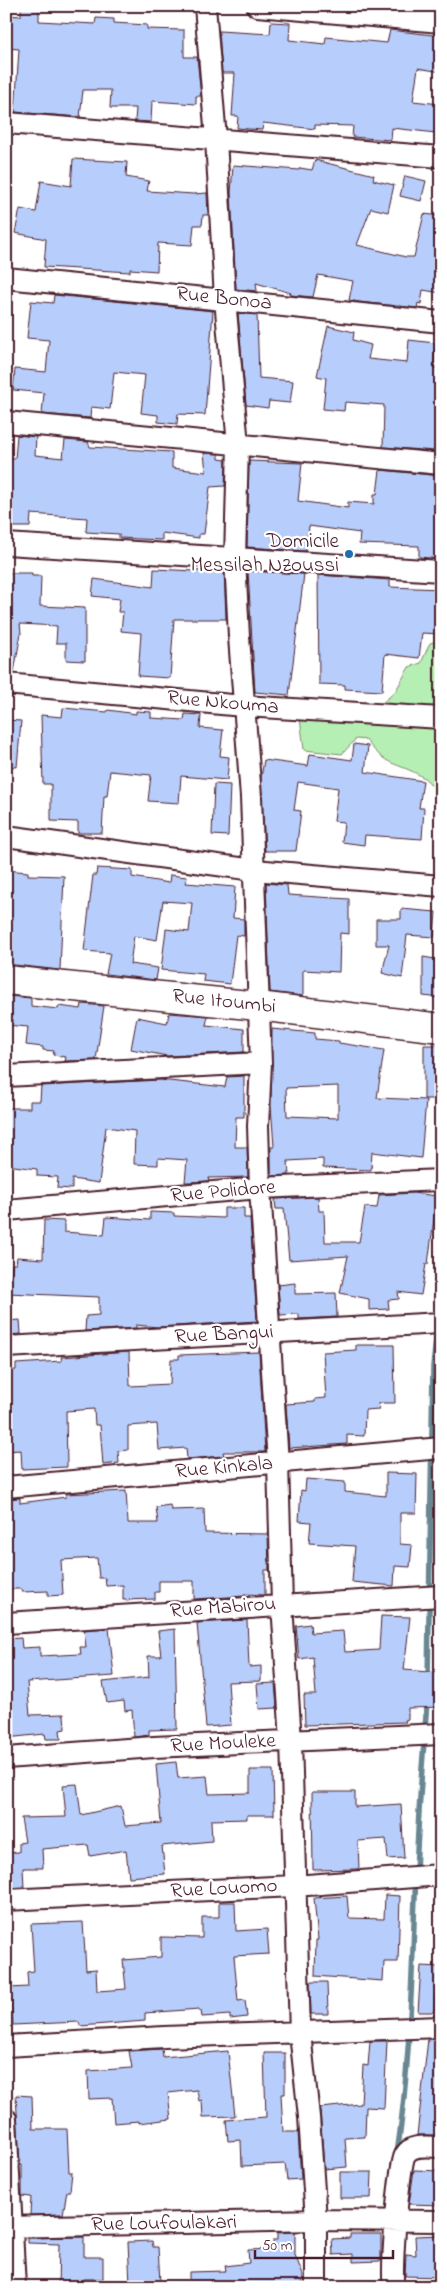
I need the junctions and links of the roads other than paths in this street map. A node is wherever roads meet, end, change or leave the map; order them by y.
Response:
1 (204, 6) edge
2 (258, 6) edge
3 (441, 22) edge
4 (6, 123) edge
5 (216, 139) junction
6 (441, 157) edge
7 (6, 278) edge
8 (225, 300) junction
9 (441, 322) edge
10 (6, 422) edge
11 (238, 444) junction
12 (441, 464) edge
13 (6, 544) edge
14 (235, 558) junction
15 (441, 571) edge
16 (6, 684) edge
17 (243, 706) junction
18 (441, 718) edge
19 (6, 836) edge
20 (254, 870) junction
21 (441, 886) edge
22 (6, 980) edge
23 (258, 1006) junction
24 (441, 1028) edge
25 (261, 1063) junction
26 (6, 1076) edge
27 (441, 1180) edge
28 (260, 1188) junction
29 (6, 1210) edge
30 (441, 1322) edge
31 (271, 1332) junction
32 (6, 1347) edge
33 (441, 1448) edge
34 (278, 1463) junction
35 (6, 1487) edge
36 (441, 1596) edge
37 (282, 1604) junction
38 (6, 1623) edge
39 (441, 1734) edge
40 (291, 1741) junction
41 (6, 1758) edge
42 (441, 1875) edge
43 (294, 1886) junction
44 (6, 1900) edge
45 (441, 2027) edge
46 (300, 2033) junction
47 (6, 2046) edge
48 (6, 2119) edge
49 (441, 2147) edge
50 (316, 2220) junction
51 (396, 2220) junction
52 (441, 2221) edge
53 (9, 2227) edge
54 (15, 2287) edge
55 (316, 2287) edge
56 (394, 2287) edge

1 - 5 street
2 - 3 street
4 - 5 street
5 - 6 street
5 - 8 street
7 - 8 street, Rue Bonoa
8 - 9 street, Rue Bonoa
8 - 11 street
10 - 11 street
11 - 12 street
11 - 14 street
13 - 14 street
14 - 15 street
14 - 17 street
16 - 17 street, Rue Nkouma
17 - 18 street, Rue Nkouma
17 - 20 street
19 - 20 street
20 - 21 street
20 - 23 street
22 - 23 street, Rue Itoumbi
23 - 24 street, Rue Itoumbi
23 - 25 street
25 - 26 street
25 - 28 street
27 - 28 street, Rue Polidore
28 - 29 street, Rue Polidore
28 - 31 street
30 - 31 street, Rue Bangui
31 - 32 street, Rue Bangui
31 - 34 street
33 - 34 street, Rue Kinkala
34 - 35 street, Rue Kinkala
34 - 37 street
36 - 37 street, Rue Mabirou
37 - 38 street, Rue Mabirou
37 - 40 street
39 - 40 street, Rue Mouleke
40 - 41 street, Rue Mouleke
40 - 43 street
42 - 43 street, Rue Louomo
43 - 44 street, Rue Louomo
43 - 46 street
45 - 46 street
46 - 47 street
46 - 50 street
48 - 53 street
49 - 51 street
50 - 51 street, Rue Loufoulakari
50 - 53 street, Rue Loufoulakari
50 - 55 street
51 - 52 street, Rue Loufoulakari
51 - 56 street
53 - 54 street

